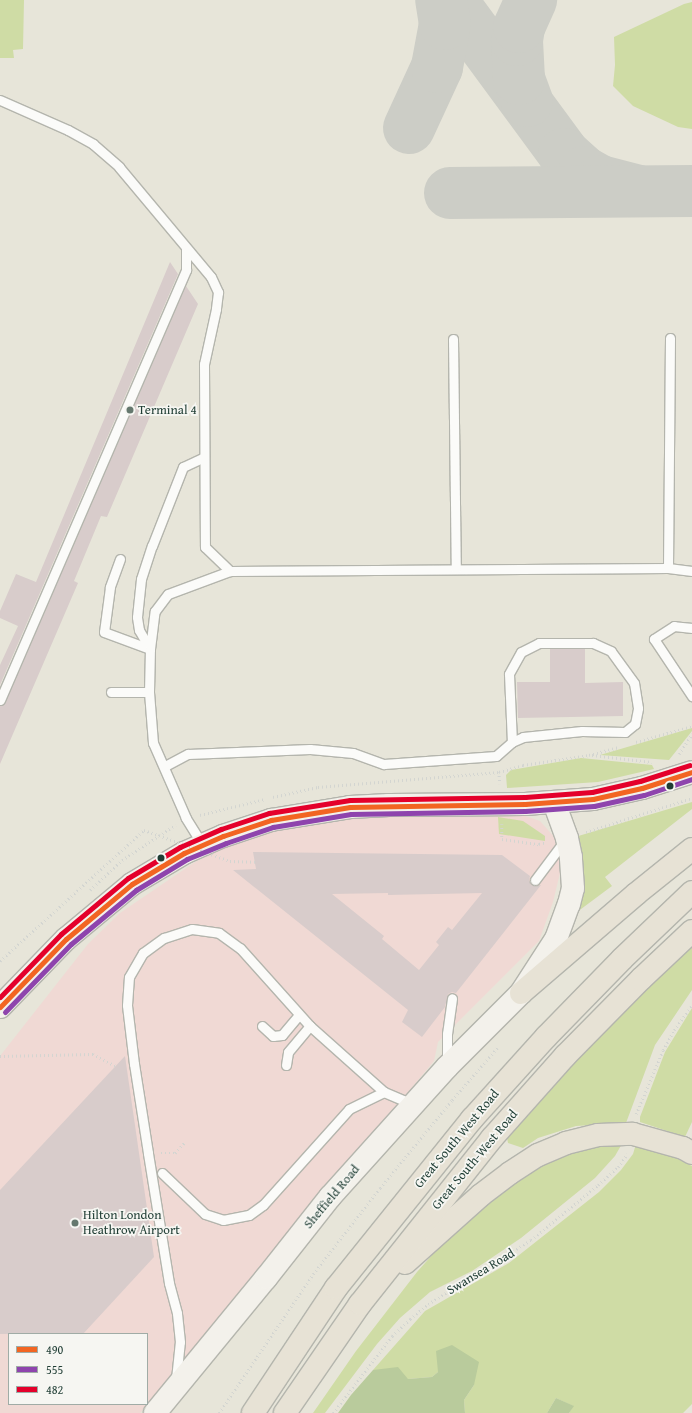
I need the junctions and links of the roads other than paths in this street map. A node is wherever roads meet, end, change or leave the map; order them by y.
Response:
1 (0, 100) edge
2 (186, 249) junction
3 (670, 338) dead end
4 (453, 339) dead end
5 (204, 457) junction
6 (120, 559) dead end
7 (668, 568) junction
8 (456, 570) junction
9 (230, 571) junction
10 (692, 571) edge
11 (692, 628) edge
12 (150, 649) junction
13 (111, 692) dead end
14 (149, 692) junction
15 (692, 696) edge
16 (0, 700) edge
17 (512, 742) junction
18 (165, 766) junction
19 (683, 766) edge
20 (554, 802) junction
21 (567, 838) junction
22 (202, 844) junction
23 (692, 849) edge
24 (535, 880) dead end
25 (692, 892) edge
26 (692, 930) edge
27 (521, 993) junction
28 (452, 998) dead end
29 (0, 1007) edge
30 (299, 1015) junction
31 (262, 1026) dead end
32 (310, 1026) junction
33 (286, 1065) dead end
34 (447, 1067) junction
35 (384, 1092) junction
36 (415, 1101) junction
37 (692, 1154) edge
38 (162, 1173) dead end
39 (360, 1304) junction
40 (173, 1392) junction
41 (155, 1413) edge
42 (252, 1413) edge
43 (285, 1413) edge

1 - 2 lane
2 - 5 lane
2 - 16 lane
3 - 7 lane
4 - 8 lane
5 - 9 lane
5 - 12 lane
6 - 12 lane
7 - 8 lane
7 - 10 lane
8 - 9 lane
9 - 12 lane
11 - 15 lane
12 - 14 lane
13 - 14 lane
14 - 18 lane
17 - 17 lane
17 - 18 lane
18 - 22 lane
19 - 20 street
20 - 21 street, Sheffield Road
20 - 22 street
21 - 24 lane
21 - 27 street, Sheffield Road
22 - 29 street
23 - 27 highway
25 - 42 highway, Great South West Road
26 - 39 highway, Great South-West Road
27 - 34 street, Sheffield Road
28 - 34 lane
30 - 31 lane
30 - 32 lane
30 - 40 lane
32 - 33 lane
32 - 35 lane
34 - 36 street, Sheffield Road
35 - 36 lane
35 - 38 lane
36 - 40 street, Sheffield Road
37 - 39 highway
39 - 43 highway, Great South-West Road
40 - 41 street, Sheffield Road

